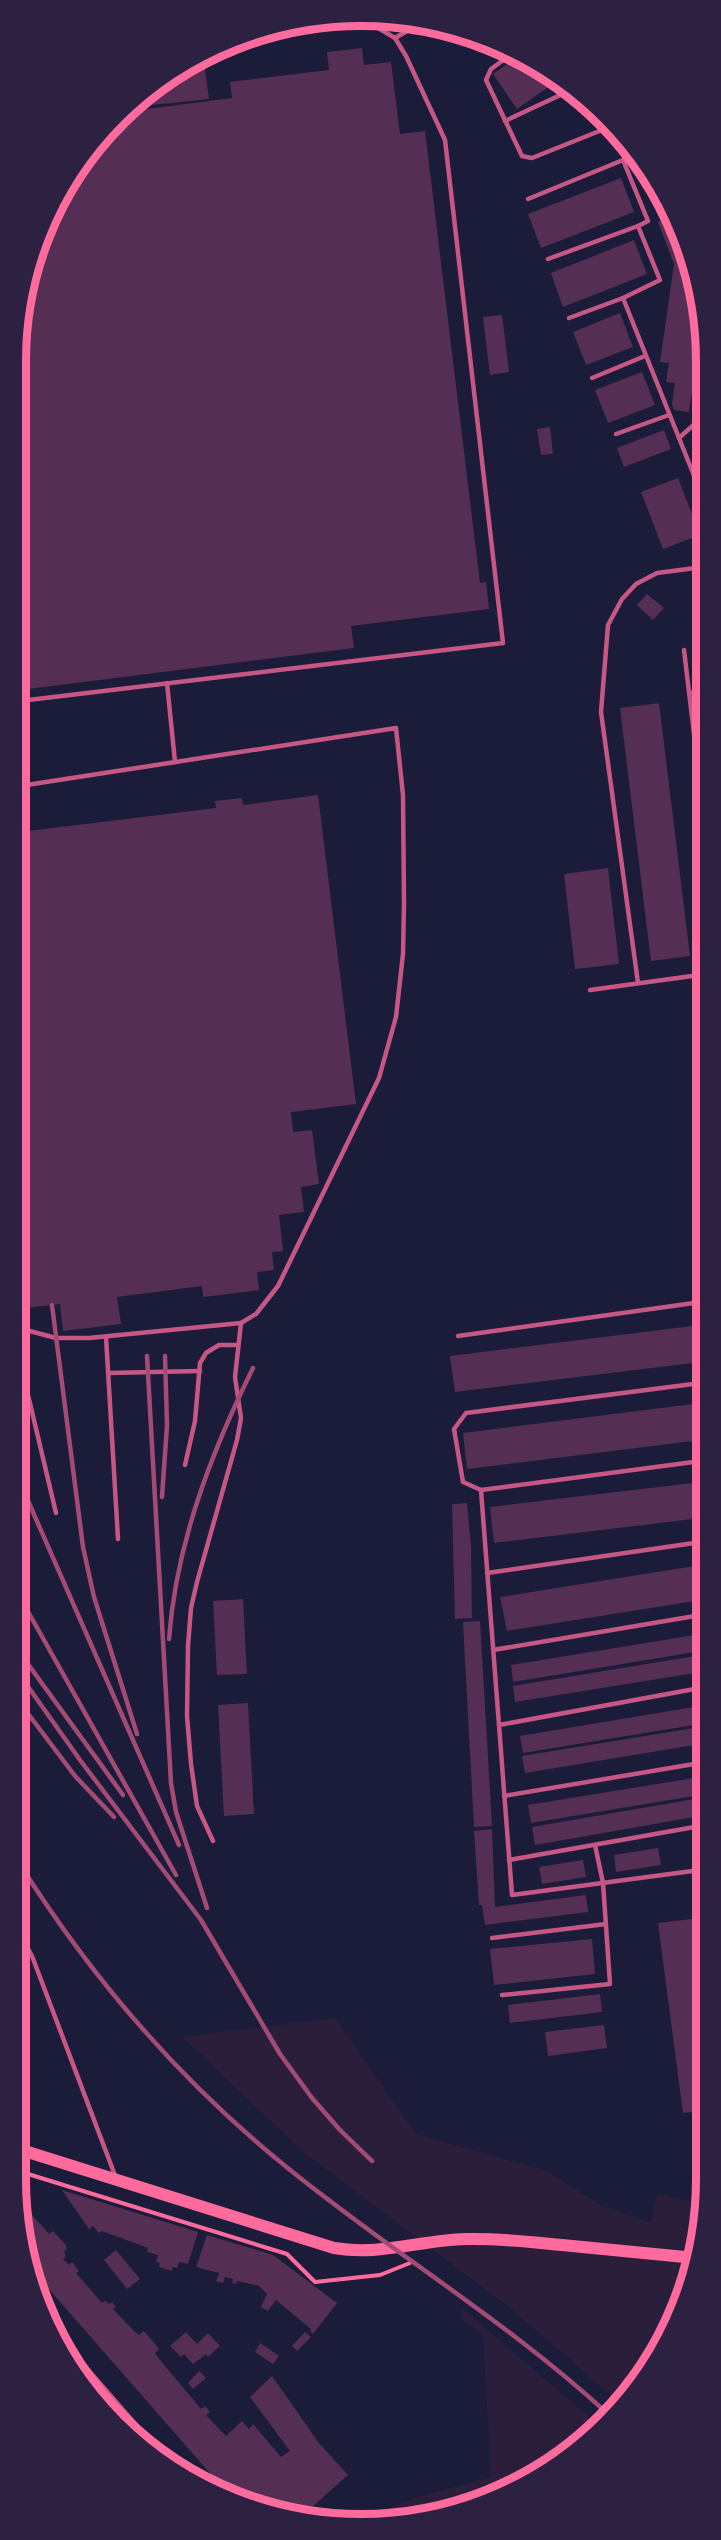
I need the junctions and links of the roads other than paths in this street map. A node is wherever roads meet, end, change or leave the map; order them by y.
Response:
1 (373, 26) edge
2 (410, 29) edge
3 (395, 38) junction
4 (506, 59) edge
5 (563, 94) edge
6 (505, 121) junction
7 (602, 130) edge
8 (626, 158) edge
9 (623, 159) junction
10 (528, 200) dead end
11 (638, 226) junction
12 (548, 259) dead end
13 (623, 298) junction
14 (569, 318) dead end
15 (645, 356) junction
16 (592, 378) dead end
17 (669, 415) junction
18 (696, 423) edge
19 (616, 434) dead end
20 (679, 438) junction
21 (696, 480) edge
22 (696, 568) edge
23 (684, 650) dead end
24 (167, 683) junction
25 (696, 692) edge
26 (689, 693) junction
27 (26, 700) edge
28 (696, 747) edge
29 (175, 762) junction
30 (26, 785) edge
31 (692, 976) dead end
32 (638, 983) junction
33 (590, 990) dead end
34 (696, 1303) edge
35 (241, 1323) junction
36 (26, 1330) edge
37 (458, 1336) dead end
38 (106, 1337) junction
39 (238, 1345) junction
40 (200, 1371) junction
41 (108, 1373) junction
42 (696, 1384) edge
43 (26, 1389) edge
44 (696, 1462) edge
45 (185, 1465) dead end
46 (481, 1490) junction
47 (56, 1513) dead end
48 (118, 1539) dead end
49 (696, 1543) edge
50 (487, 1573) junction
51 (696, 1616) edge
52 (493, 1650) junction
53 (696, 1689) edge
54 (499, 1725) junction
55 (696, 1764) edge
56 (504, 1796) junction
57 (696, 1827) edge
58 (213, 1841) dead end
59 (595, 1845) junction
60 (509, 1860) junction
61 (696, 1871) edge
62 (603, 1883) junction
63 (606, 1924) junction
64 (492, 1938) dead end
65 (26, 1945) edge
66 (502, 1995) dead end
67 (26, 2151) edge
68 (117, 2179) junction
69 (686, 2257) edge
70 (88, 2374) edge
71 (128, 2420) edge

1 - 3 lane
2 - 3 lane
3 - 24 lane
4 - 6 lane
5 - 6 lane
6 - 7 lane
8 - 9 lane
9 - 10 lane
9 - 11 lane
11 - 12 lane
11 - 13 lane
13 - 14 lane
13 - 15 lane
15 - 16 lane
15 - 17 lane
17 - 19 lane
17 - 20 lane
18 - 20 lane
20 - 21 lane
22 - 32 lane
23 - 26 lane
24 - 27 lane
24 - 29 lane
25 - 26 lane
26 - 28 lane
29 - 30 lane
29 - 35 lane
31 - 32 lane
32 - 33 lane
34 - 37 lane
35 - 38 lane
35 - 39 lane
36 - 38 lane
38 - 41 lane
39 - 40 lane
39 - 58 lane
40 - 41 lane
40 - 45 lane
41 - 48 lane
42 - 46 lane
43 - 47 lane
44 - 46 lane
46 - 50 lane
49 - 50 lane
50 - 52 lane
51 - 52 lane
52 - 54 lane
53 - 54 lane
54 - 56 lane
55 - 56 lane
56 - 60 lane
57 - 59 lane
59 - 60 lane
59 - 62 lane
60 - 62 lane
61 - 62 lane
62 - 63 lane
63 - 64 lane
63 - 66 lane
65 - 68 lane
67 - 68 main road
68 - 69 main road
70 - 71 street

